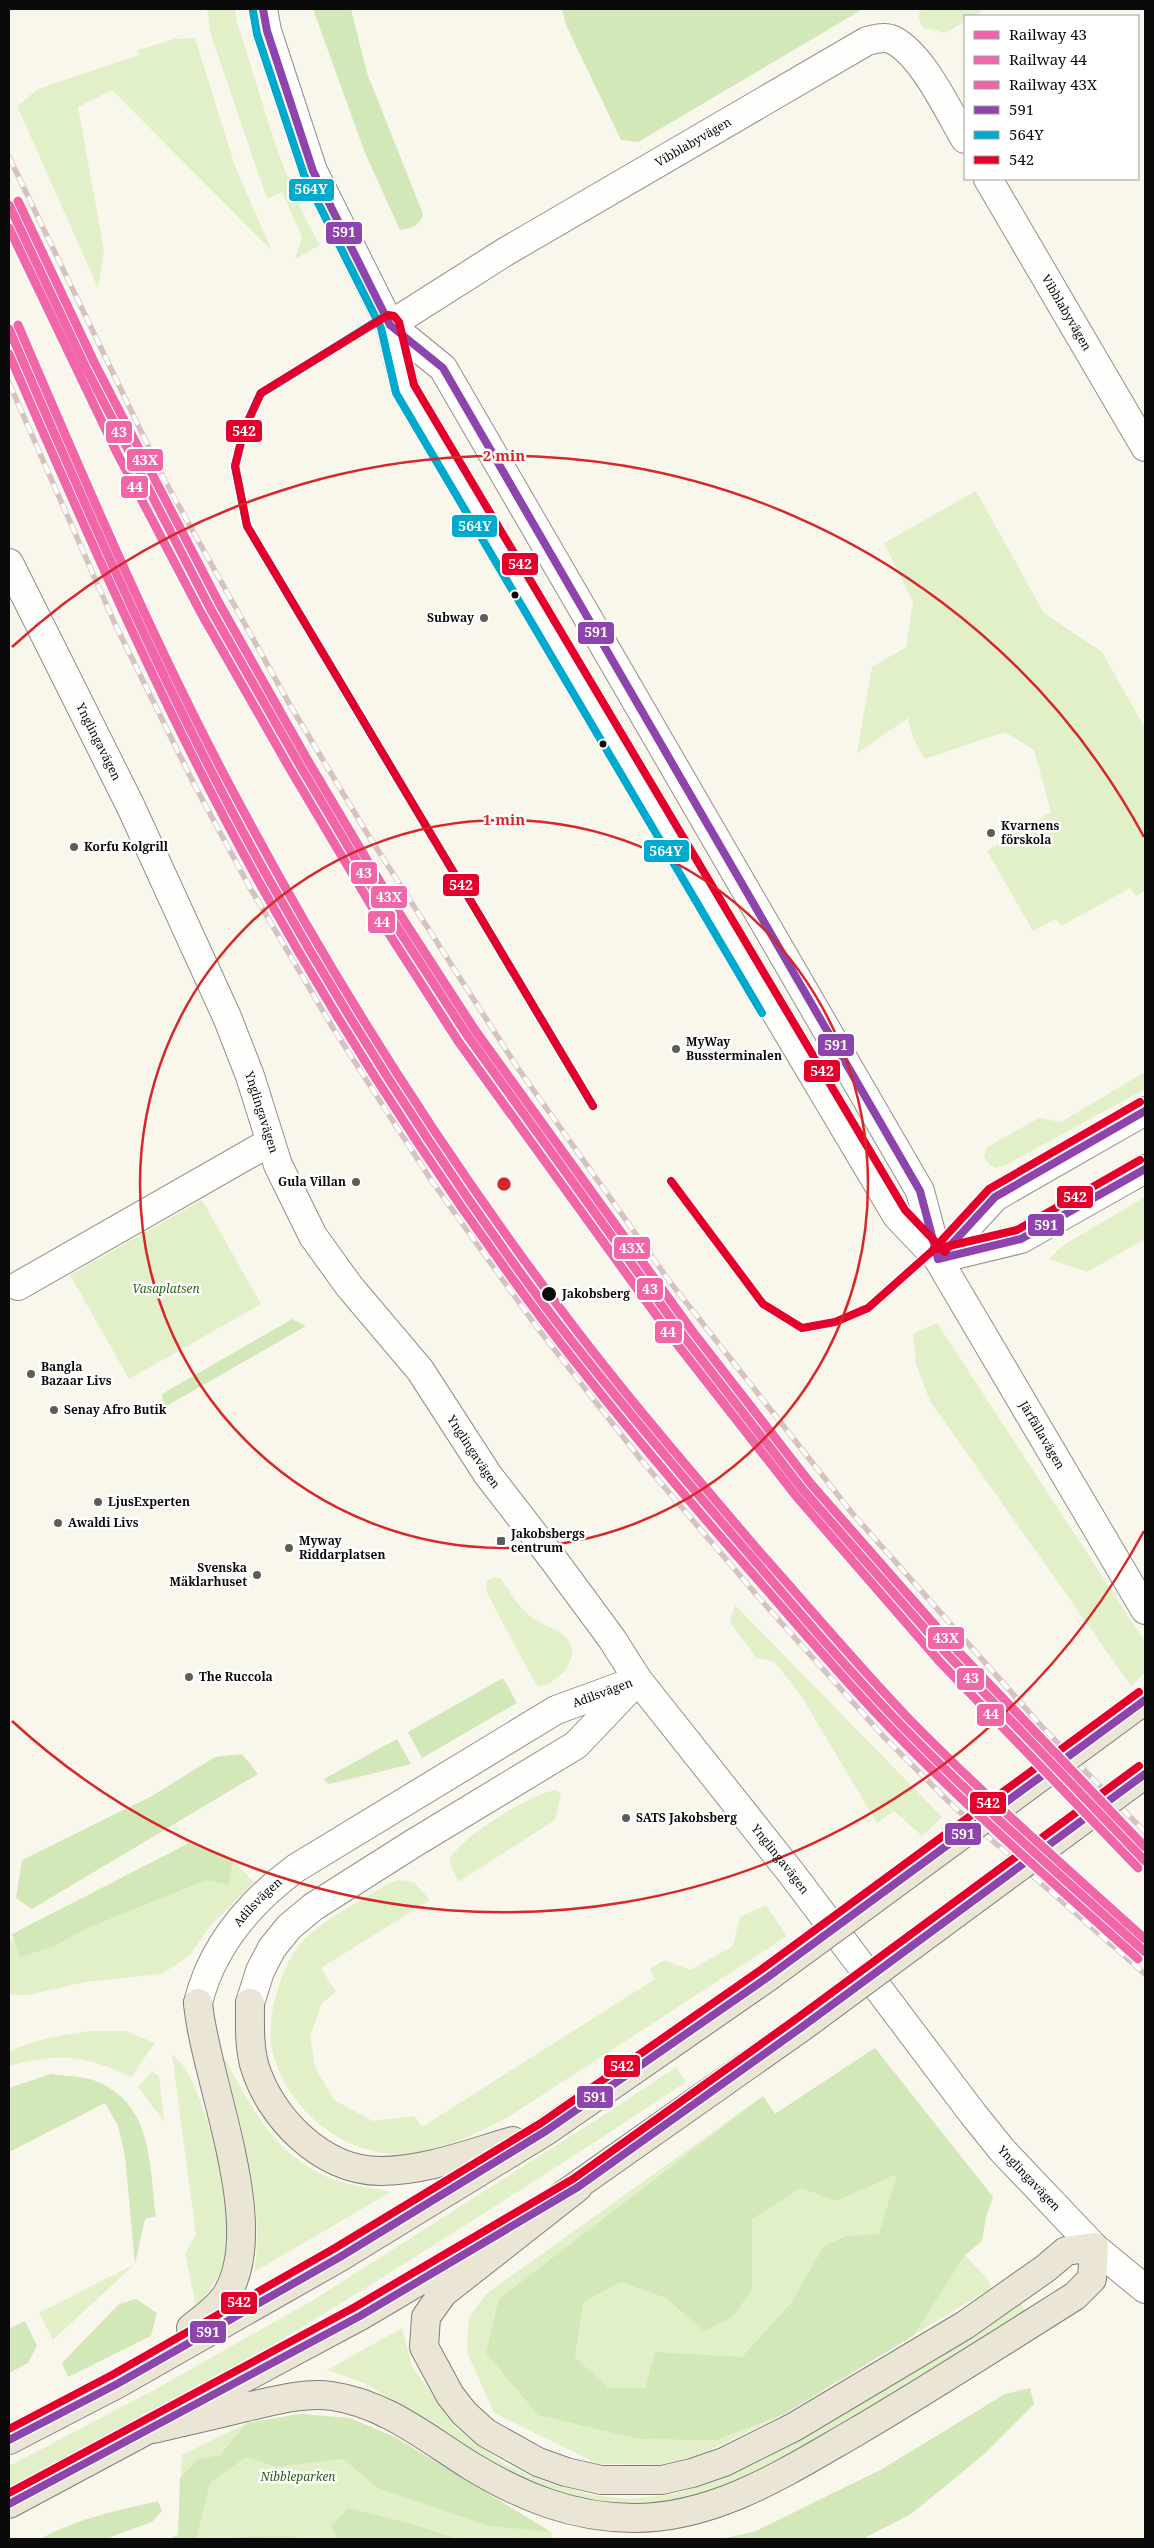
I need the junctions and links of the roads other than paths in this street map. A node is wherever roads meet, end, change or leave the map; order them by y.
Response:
1 (263, 9) edge
2 (964, 137) edge
3 (989, 180) edge
4 (390, 324) junction
5 (1145, 447) edge
6 (9, 563) edge
7 (1145, 1111) edge
8 (270, 1142) junction
9 (1145, 1169) edge
10 (938, 1259) junction
11 (18, 1286) dead end
12 (1145, 1610) edge
13 (638, 1680) junction
14 (1145, 1700) edge
15 (1145, 1774) edge
16 (198, 2003) joint
17 (250, 2003) joint
18 (546, 2132) junction
19 (578, 2187) junction
20 (1094, 2247) junction
21 (1145, 2289) edge
22 (117, 2384) junction
23 (152, 2429) junction
24 (9, 2440) edge
25 (9, 2504) edge

1 - 4 street, Järfällavägen
2 - 4 street, Vibblabyvägen
3 - 5 street, Vibblabyvägen
4 - 10 street, Järfällavägen
4 - 10 street, Järfällavägen
6 - 8 street, Ynglingavägen
7 - 10 street
8 - 11 street
8 - 13 street, Ynglingavägen
9 - 10 street
10 - 12 street, Järfällavägen
13 - 16 street, Adilsvägen
13 - 17 street, Adilsvägen
13 - 20 street, Ynglingavägen
14 - 18 main road, bridge
15 - 19 main road, bridge
16 - 22 main road
17 - 18 main road
18 - 22 main road
19 - 20 main road
19 - 23 main road
20 - 21 street, Ynglingavägen
20 - 23 main road
22 - 24 main road
23 - 25 main road

